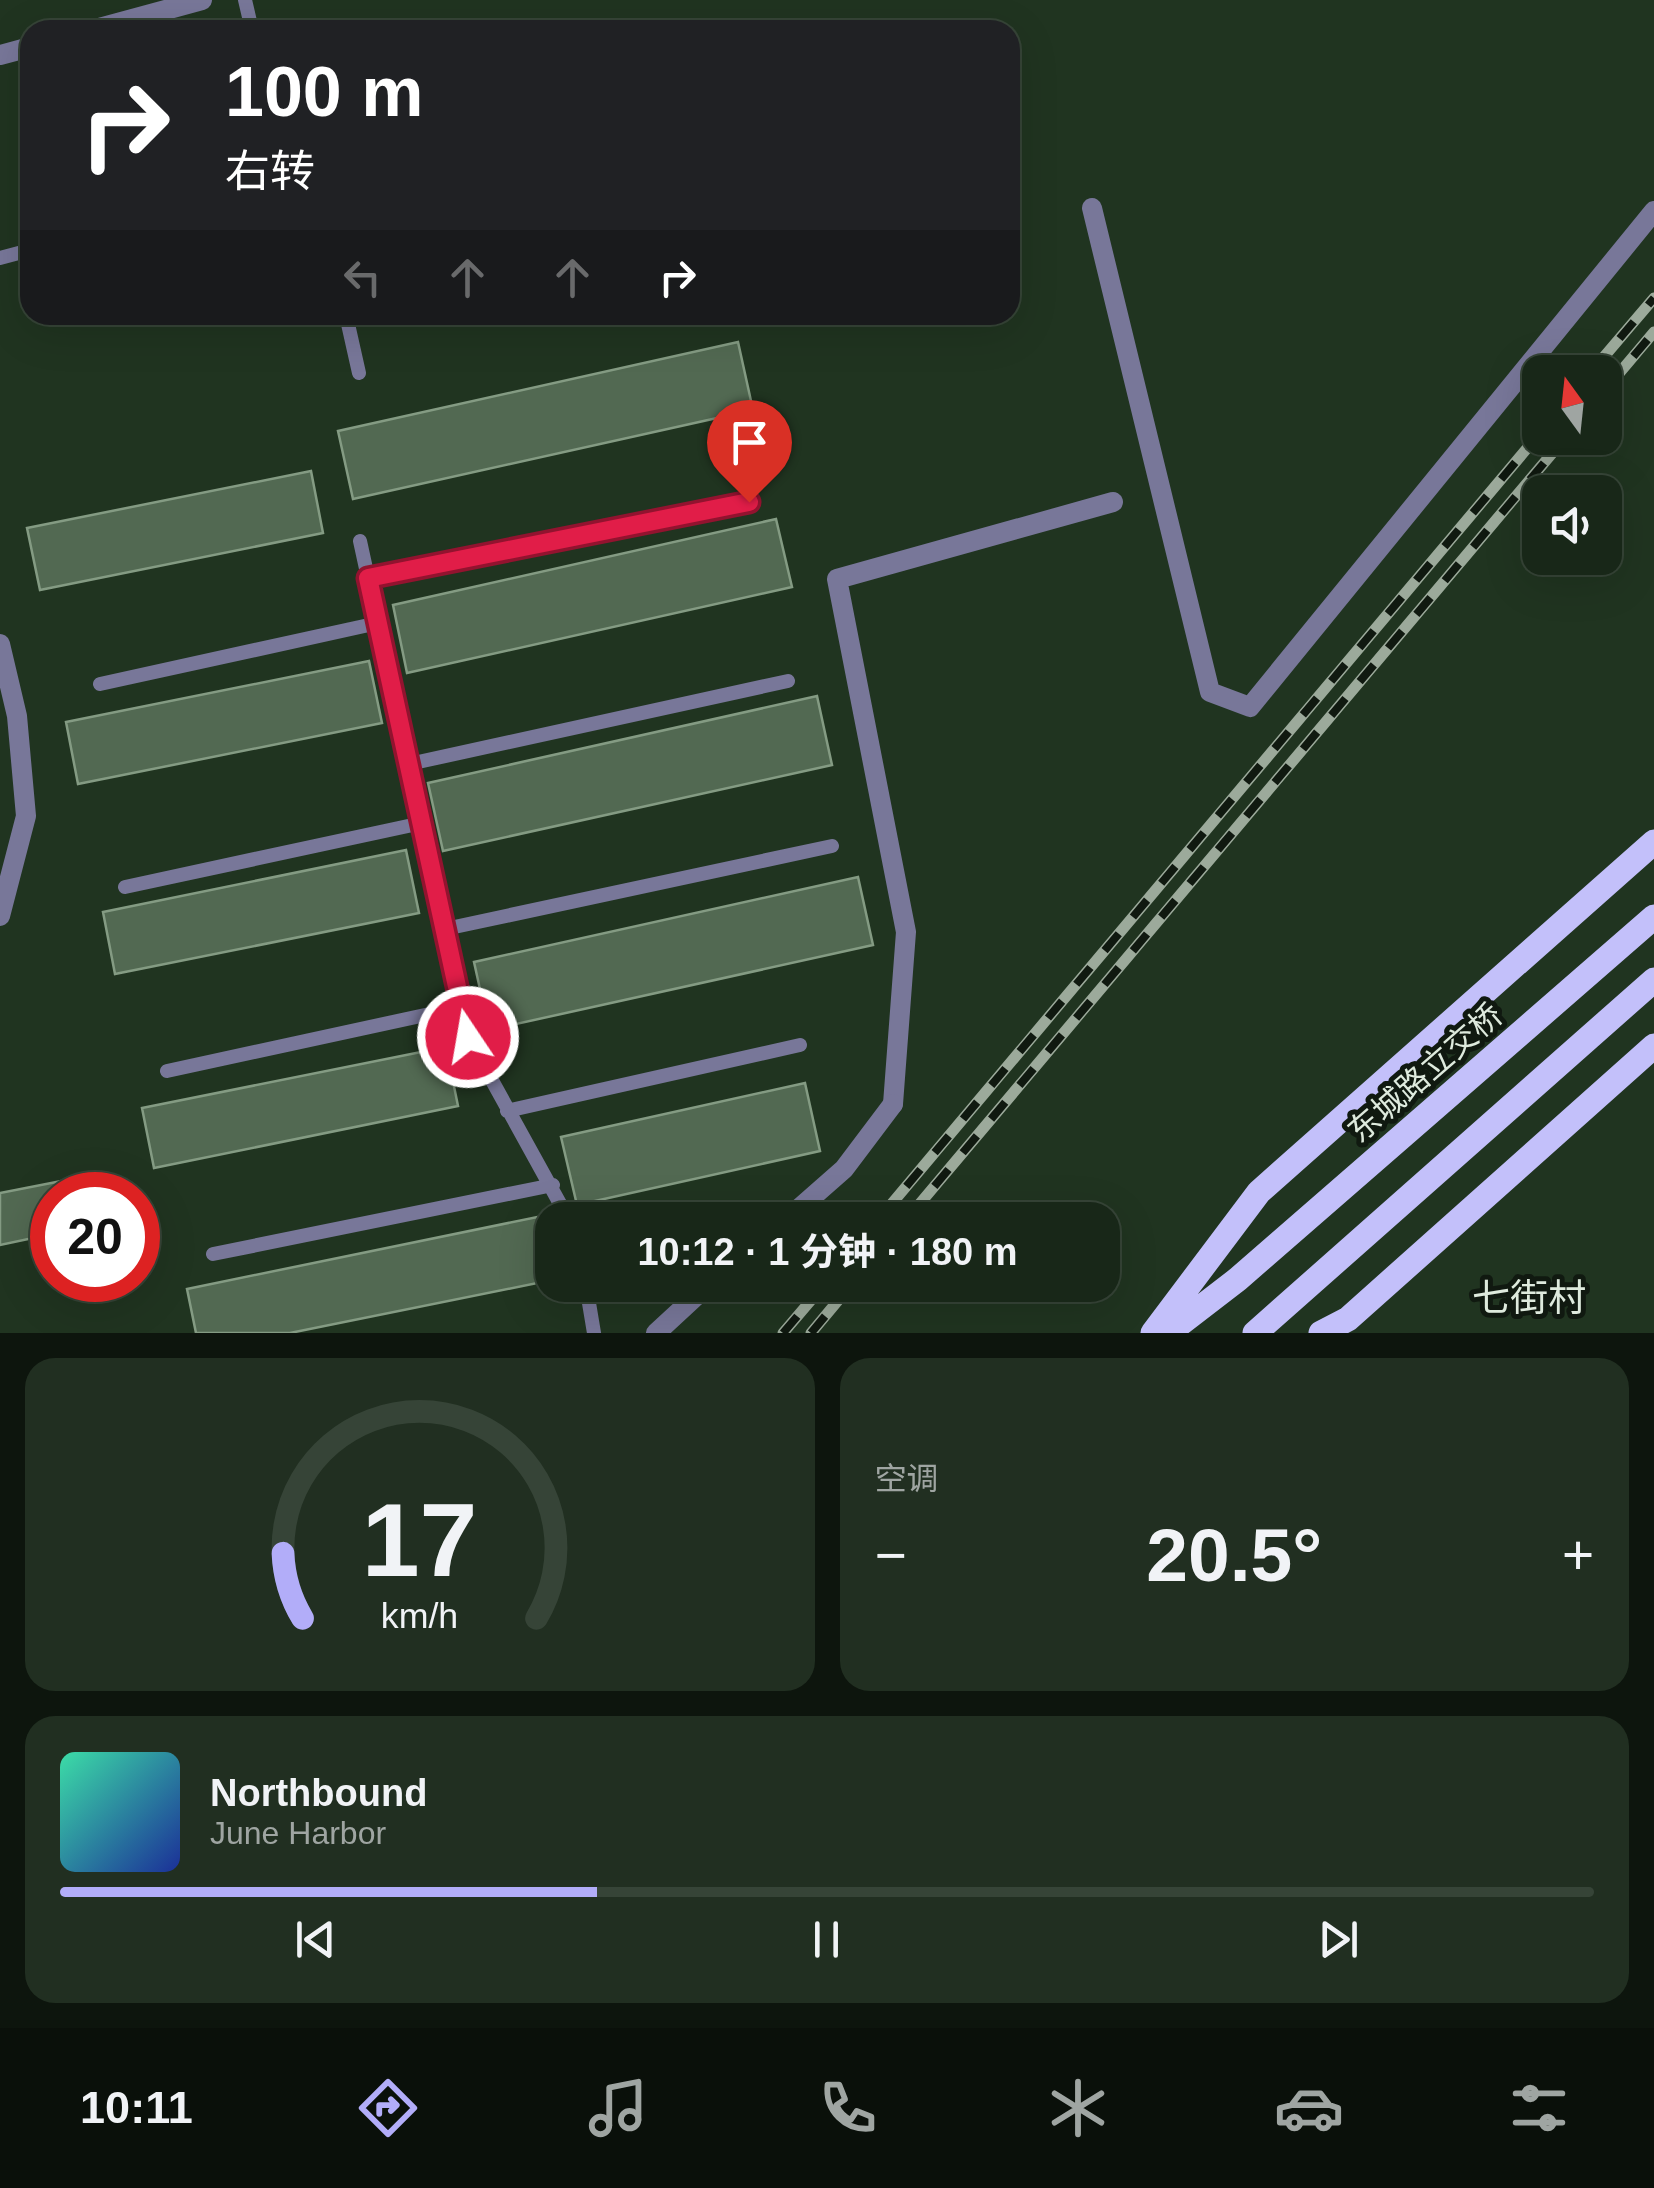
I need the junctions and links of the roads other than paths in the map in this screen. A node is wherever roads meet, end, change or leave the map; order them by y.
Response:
1 (202, 0) edge
2 (129, 20) edge
3 (1092, 208) dead end
4 (1654, 211) edge
5 (348, 325) edge
6 (359, 373) dead end
7 (749, 502) dead end
8 (1113, 502) dead end
9 (360, 541) dead end
10 (368, 578) junction
11 (378, 623) junction
12 (0, 644) edge
13 (788, 681) dead end
14 (100, 684) dead end
15 (409, 764) junction
16 (422, 823) junction
17 (1654, 842) edge
18 (832, 846) dead end
19 (125, 887) dead end
20 (0, 916) edge
21 (1654, 917) edge
22 (444, 929) junction
23 (1654, 980) edge
24 (462, 1007) junction
25 (800, 1046) dead end
26 (1654, 1046) edge
27 (166, 1072) dead end
28 (506, 1111) junction
29 (553, 1184) junction
30 (562, 1202) edge
31 (806, 1202) edge
32 (213, 1254) dead end
33 (589, 1302) edge
34 (690, 1302) edge
35 (1263, 1325) edge
36 (594, 1333) edge
37 (656, 1333) edge
38 (1153, 1333) edge
39 (1168, 1333) edge
40 (1321, 1333) edge

1 - 2 street
3 - 4 street
5 - 6 lane
7 - 10 lane
8 - 31 street
9 - 10 lane
10 - 11 lane
11 - 14 lane
11 - 15 lane
12 - 20 street
13 - 15 lane
15 - 16 lane
16 - 19 lane
16 - 22 lane
17 - 38 main road
18 - 22 lane
21 - 39 main road, 东城路立交桥
22 - 24 lane
23 - 35 main road
24 - 27 lane
24 - 28 lane
25 - 28 lane
26 - 40 main road
28 - 29 lane
29 - 30 lane
29 - 32 lane
33 - 36 lane
34 - 37 street

